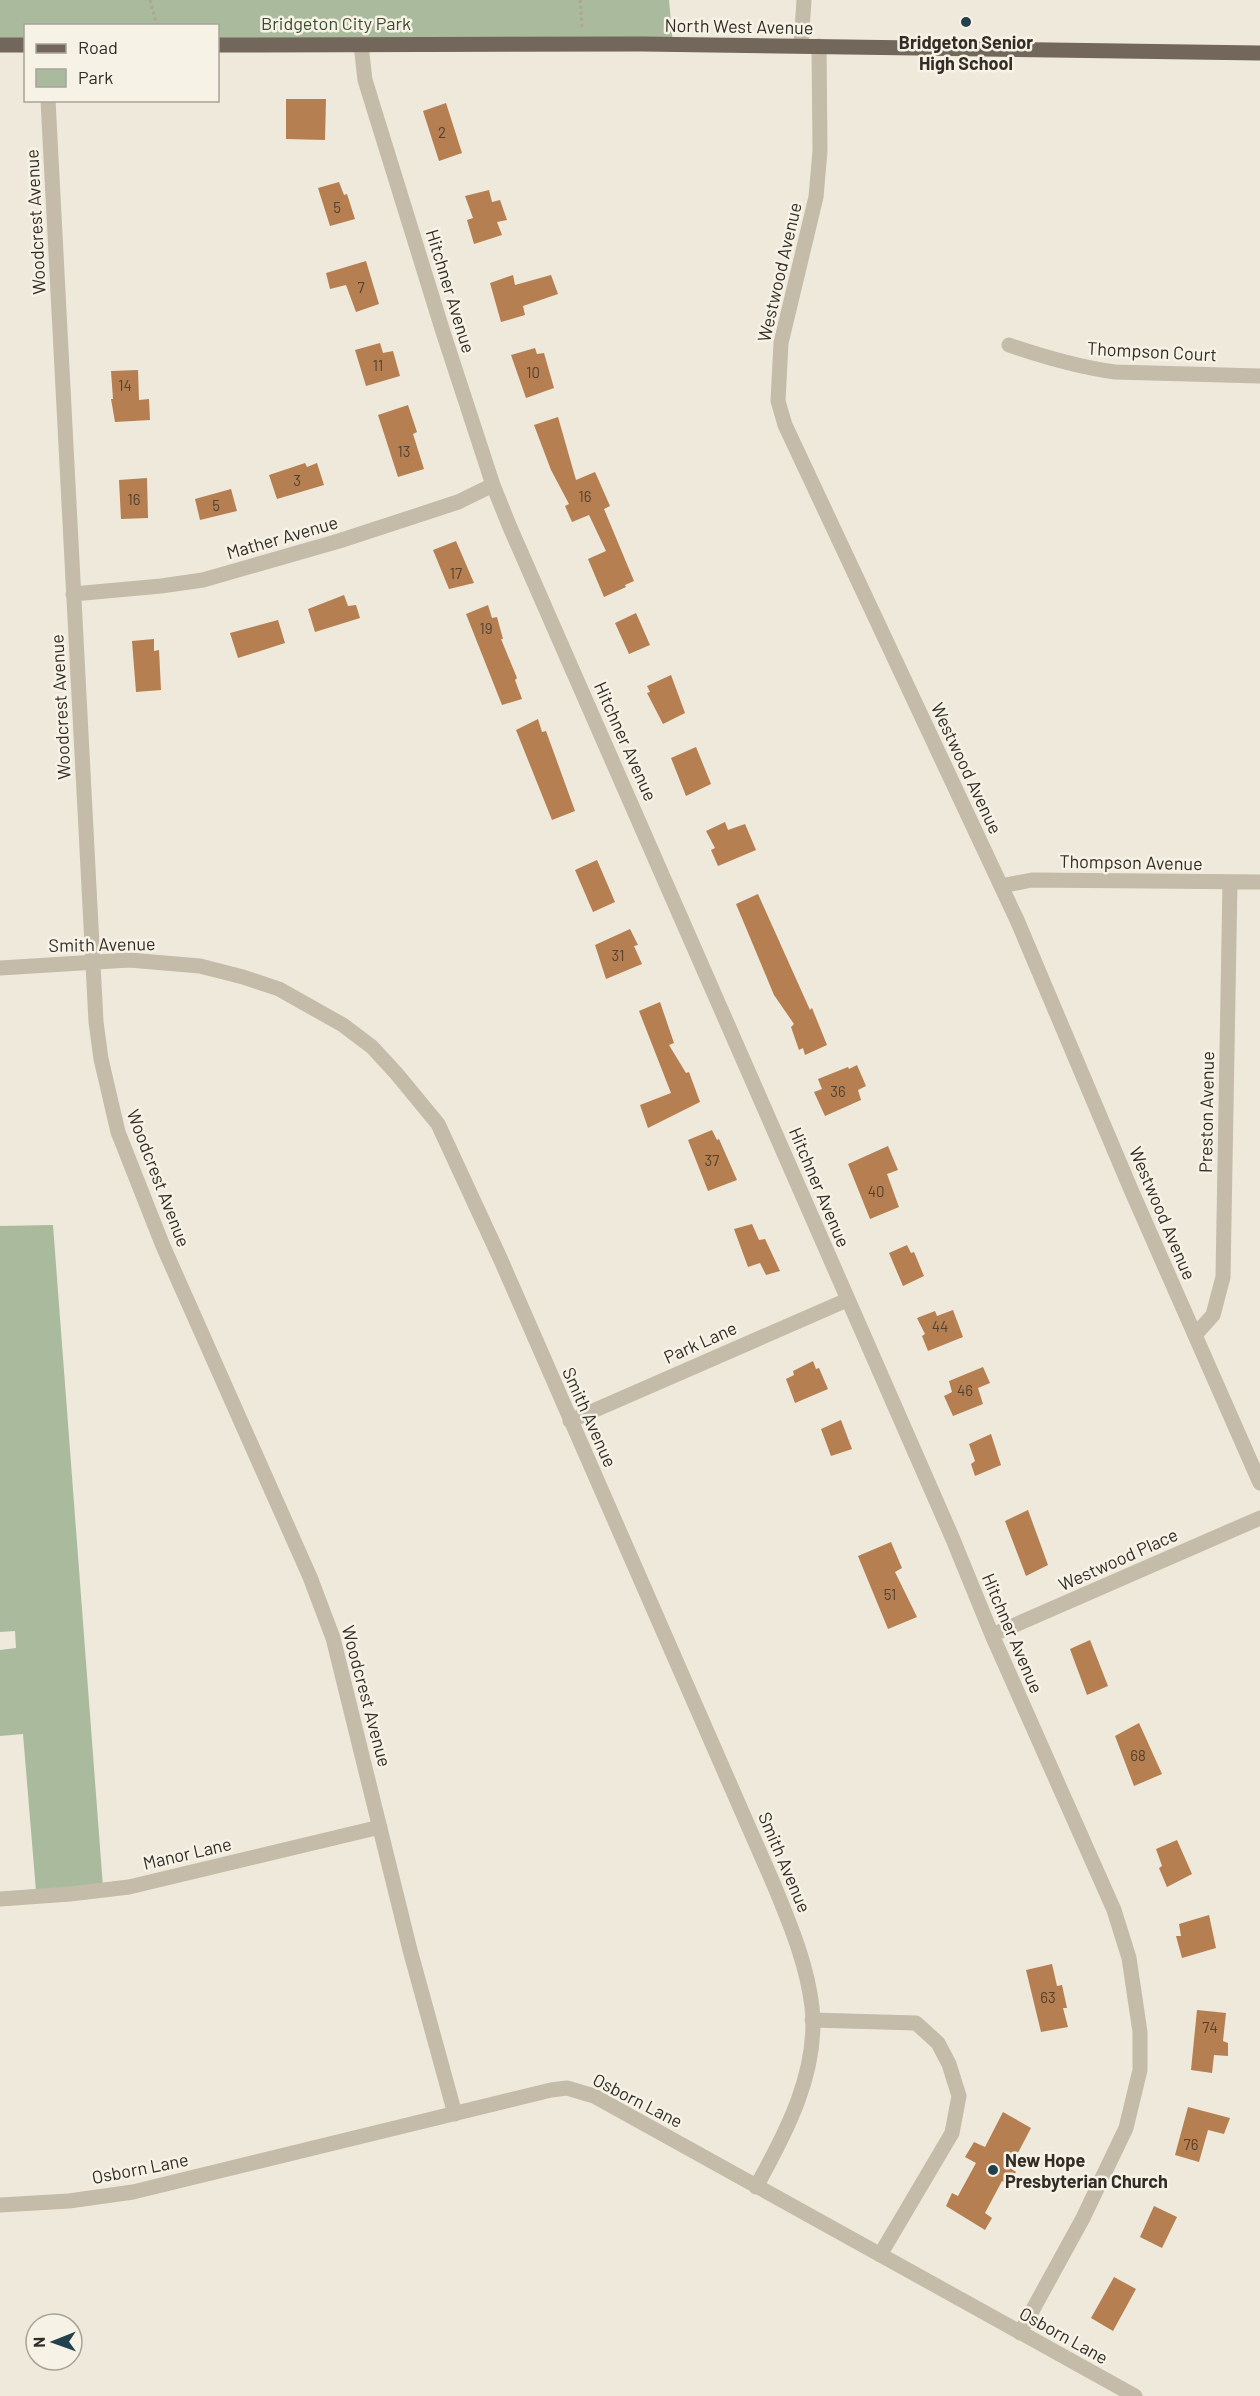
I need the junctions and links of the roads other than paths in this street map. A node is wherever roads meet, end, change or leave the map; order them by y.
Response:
1 (804, 0) edge
2 (0, 45) edge
3 (24, 45) edge
4 (219, 45) edge
5 (361, 45) junction
6 (801, 46) junction
7 (819, 46) junction
8 (1260, 53) edge
9 (48, 102) edge
10 (1009, 345) dead end
11 (1260, 376) edge
12 (493, 485) junction
13 (73, 594) junction
14 (1230, 882) junction
15 (1260, 882) edge
16 (1001, 886) junction
17 (93, 962) junction
18 (0, 968) edge
19 (847, 1300) junction
20 (1195, 1335) junction
21 (570, 1421) junction
22 (1260, 1483) edge
23 (1260, 1518) edge
24 (992, 1635) junction
25 (380, 1827) junction
26 (0, 1899) edge
27 (813, 2020) junction
28 (455, 2114) junction
29 (756, 2187) junction
30 (0, 2205) edge
31 (880, 2255) junction
32 (1020, 2332) junction
33 (1135, 2396) edge

1 - 6 street
2 - 3 main road
4 - 5 main road, North West Avenue
5 - 6 main road, North West Avenue
5 - 12 street, Hitchner Avenue
6 - 7 main road, North West Avenue
7 - 8 main road, North West Avenue
7 - 16 street, Westwood Avenue
9 - 13 street, Woodcrest Avenue
10 - 11 street, Thompson Court
12 - 13 street, Mather Avenue
12 - 19 street, Hitchner Avenue
13 - 17 street, Woodcrest Avenue
14 - 15 street, Thompson Avenue
14 - 16 street, Thompson Avenue
14 - 20 street, Preston Avenue
16 - 20 street, Westwood Avenue
17 - 18 street, Smith Avenue
17 - 21 street, Smith Avenue
17 - 25 street, Woodcrest Avenue
19 - 21 street, Park Lane
19 - 24 street, Hitchner Avenue
20 - 22 street, Westwood Avenue
21 - 27 street, Smith Avenue
23 - 24 street, Westwood Place
24 - 32 street, Hitchner Avenue
25 - 26 street, Manor Lane
25 - 28 street, Woodcrest Avenue
27 - 29 street, Smith Avenue
27 - 31 street
28 - 29 street, Osborn Lane
28 - 30 street, Osborn Lane
29 - 31 street, Osborn Lane
31 - 32 street, Osborn Lane
32 - 33 street, Osborn Lane

